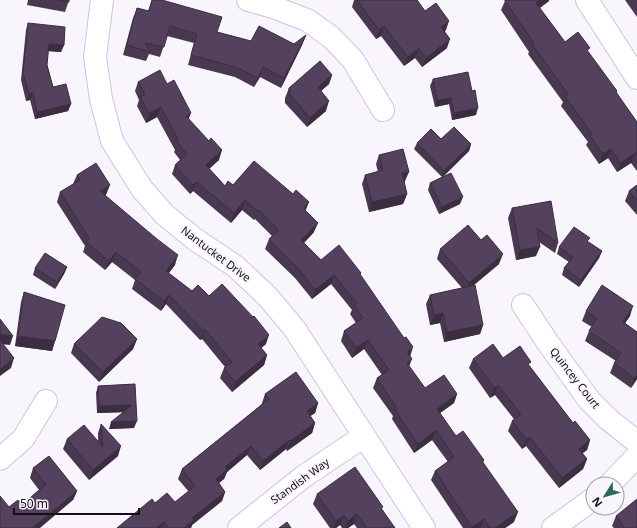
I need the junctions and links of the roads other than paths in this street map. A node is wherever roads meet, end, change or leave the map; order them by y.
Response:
1 (102, 0) edge
2 (248, 0) edge
3 (586, 0) edge
4 (637, 78) edge
5 (383, 110) dead end
6 (523, 305) dead end
7 (46, 401) dead end
8 (364, 436) junction
9 (637, 442) edge
10 (637, 456) edge
11 (0, 459) edge
12 (618, 476) edge
13 (585, 505) edge
14 (239, 528) edge
15 (424, 528) edge
16 (553, 528) edge

1 - 8 street, Nantucket Drive
2 - 5 street
3 - 4 street
6 - 9 street, Quincey Court
7 - 11 street
8 - 14 street, Standish Way
8 - 15 street, Nantucket Drive
10 - 12 street
13 - 16 street

